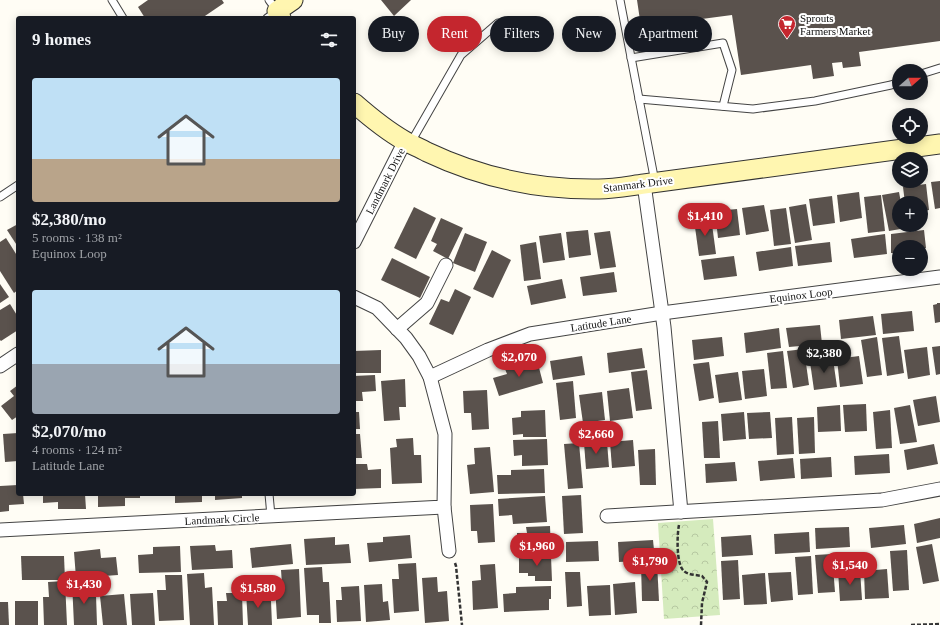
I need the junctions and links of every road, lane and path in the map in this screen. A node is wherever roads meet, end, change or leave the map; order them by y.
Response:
1 (112, 0) edge
2 (293, 0) edge
3 (620, 0) edge
4 (274, 12) edge
5 (122, 16) edge
6 (490, 30) edge
7 (631, 58) junction
8 (940, 68) edge
9 (928, 72) edge
10 (892, 85) edge
11 (639, 99) junction
12 (356, 105) edge
13 (723, 106) junction
14 (408, 143) junction
15 (940, 144) edge
16 (650, 184) junction
17 (16, 186) edge
18 (0, 197) edge
19 (356, 238) edge
20 (446, 265) dead end
21 (940, 277) edge
22 (356, 297) edge
23 (662, 313) junction
24 (398, 329) junction
25 (16, 355) edge
26 (0, 366) edge
27 (430, 377) junction
28 (940, 489) edge
29 (269, 496) edge
30 (444, 507) junction
31 (681, 512) junction
32 (271, 516) junction
33 (607, 516) dead end
34 (0, 530) edge
35 (449, 551) joint
36 (940, 624) edge
37 (462, 625) edge
38 (701, 625) edge
39 (911, 625) edge

1 - 5 lane
2 - 4 main road
3 - 7 lane
6 - 14 lane
7 - 11 lane
7 - 13 lane
8 - 9 lane
10 - 13 lane
11 - 13 lane
11 - 16 lane
12 - 14 main road, Stanmark Drive
14 - 16 main road, Stanmark Drive
14 - 19 street, Landmark Drive
15 - 16 main road, Stanmark Drive
16 - 23 street
17 - 18 lane
20 - 24 street
21 - 23 street, Equinox Loop
22 - 24 street
23 - 27 street, Latitude Lane
23 - 31 street
24 - 27 street
25 - 26 street
27 - 30 street
28 - 31 street
29 - 32 lane
30 - 32 street, Landmark Circle
30 - 35 street
31 - 33 street
31 - 38 path
32 - 34 street, Landmark Circle
35 - 37 path
36 - 39 path

